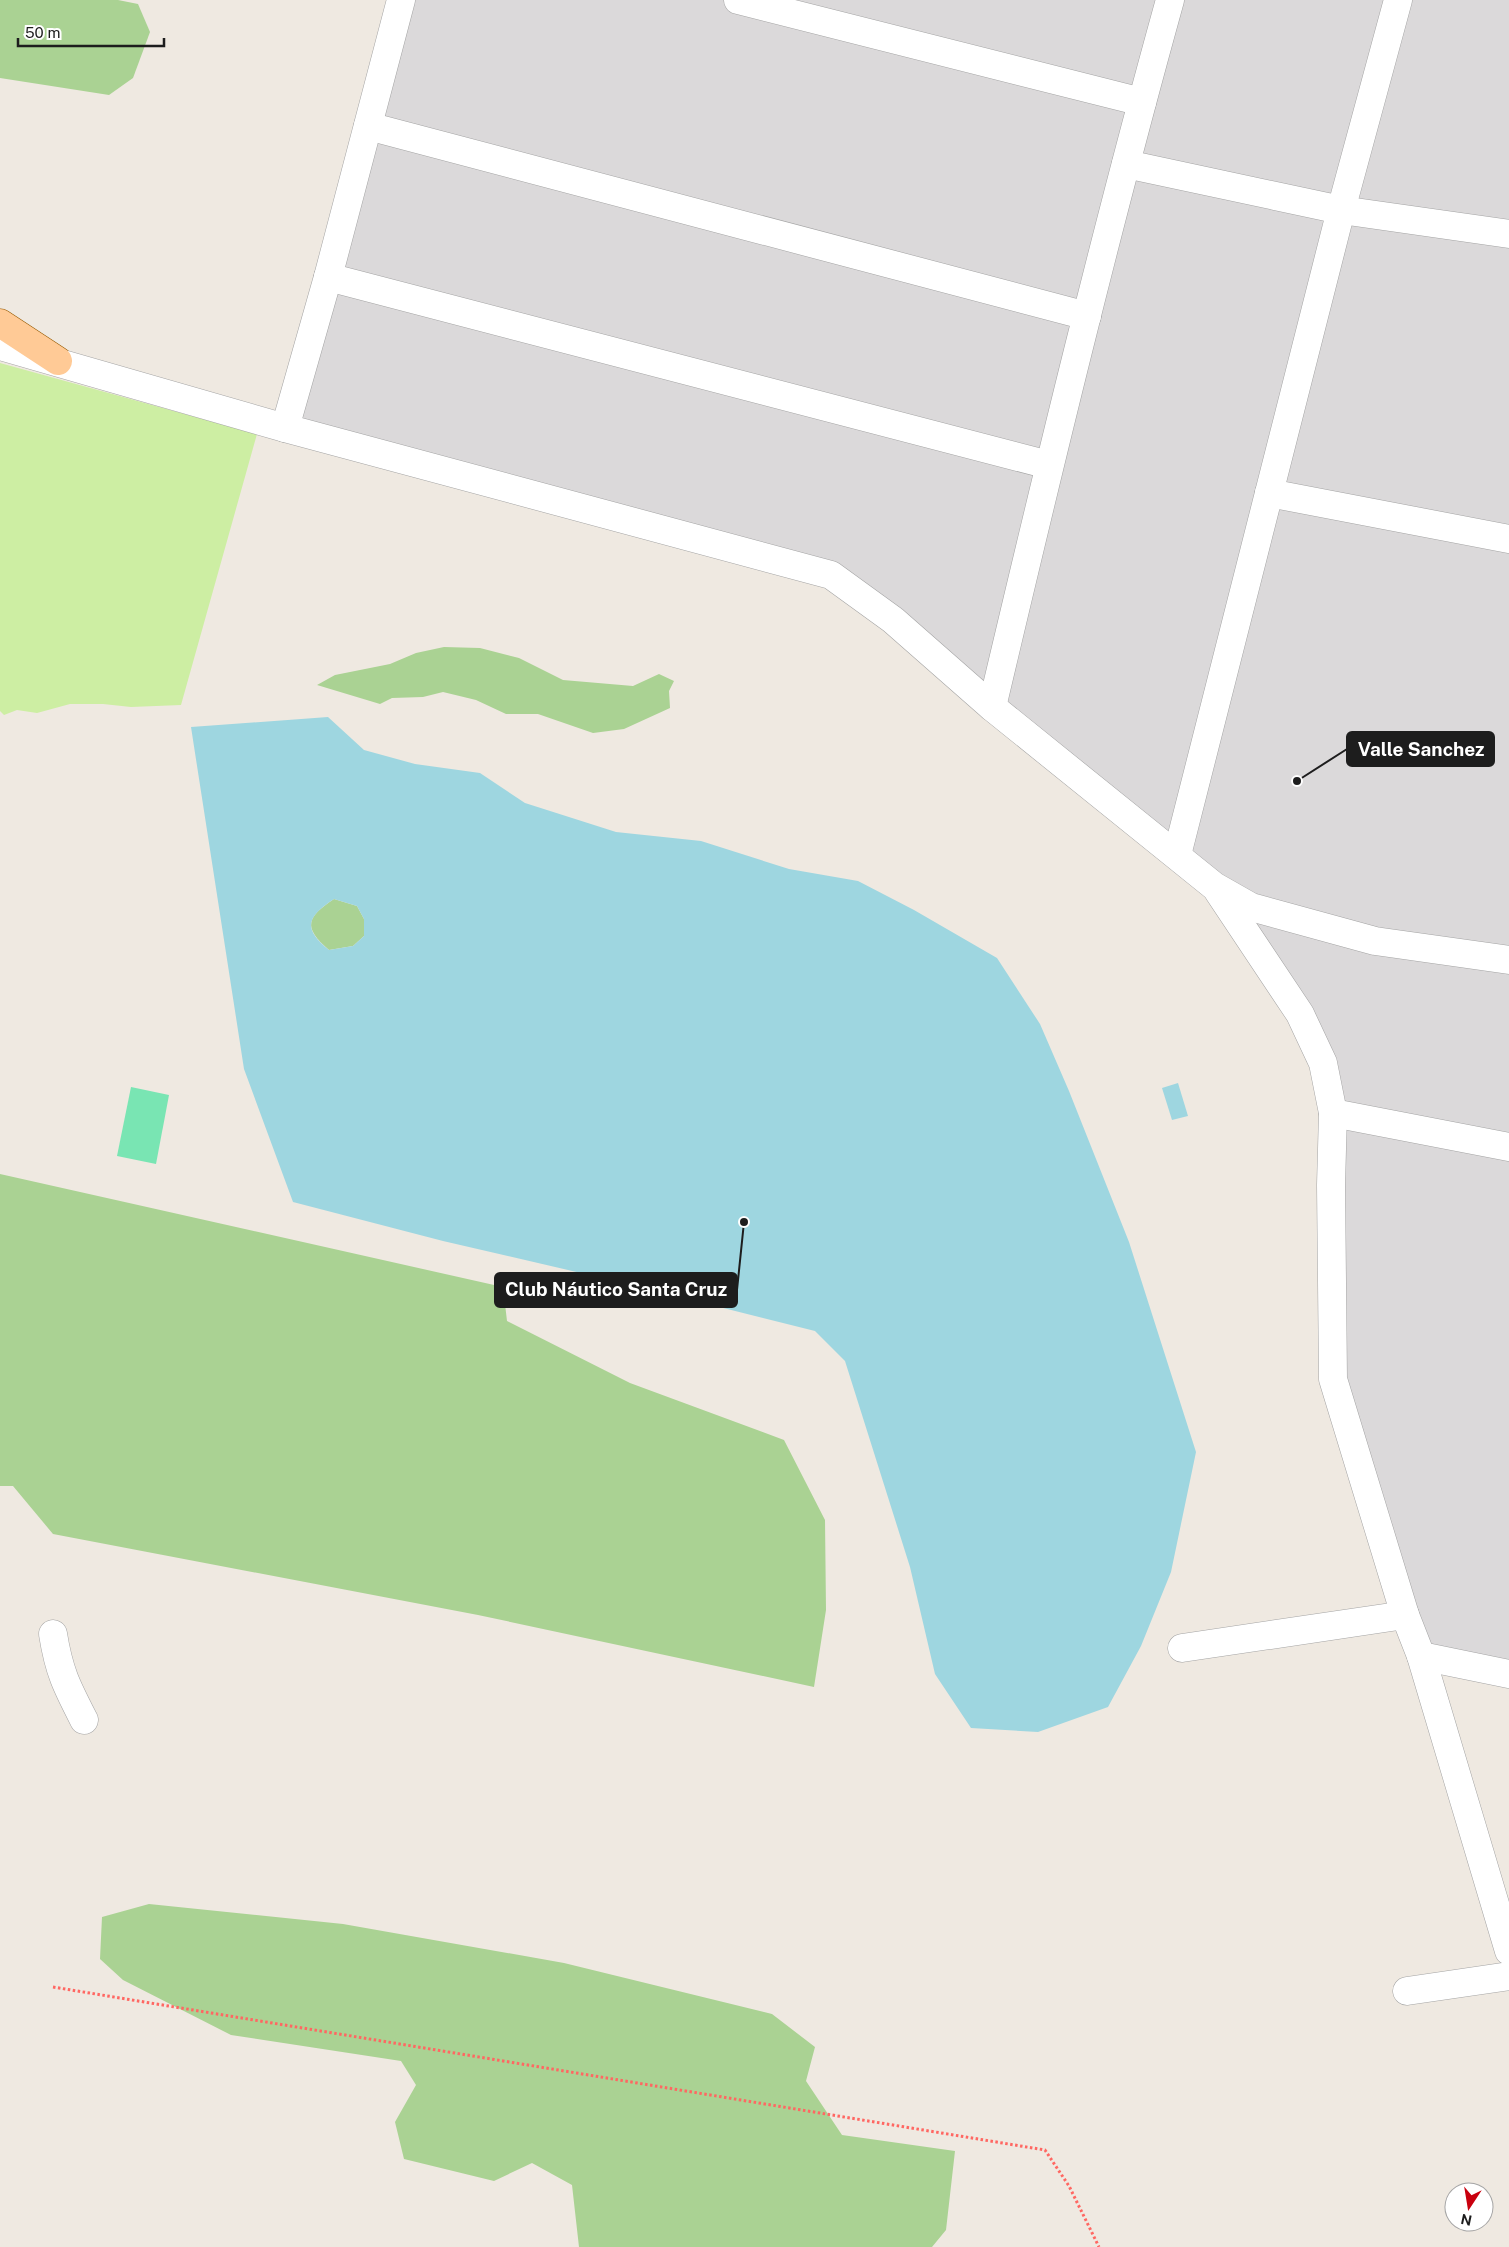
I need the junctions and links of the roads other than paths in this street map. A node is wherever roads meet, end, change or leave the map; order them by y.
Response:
1 (401, 0) edge
2 (738, 0) edge
3 (1170, 0) edge
4 (1398, 0) edge
5 (1142, 102) junction
6 (368, 126) junction
7 (1126, 164) junction
8 (1341, 210) junction
9 (1509, 234) edge
10 (328, 277) junction
11 (1087, 316) junction
12 (0, 323) edge
13 (0, 346) edge
14 (58, 362) junction
15 (285, 428) junction
16 (1049, 465) junction
17 (1269, 494) junction
18 (1509, 539) edge
19 (992, 707) junction
20 (1177, 856) junction
21 (1214, 886) junction
22 (1509, 960) edge
23 (1333, 1113) junction
24 (1509, 1147) edge
25 (1405, 1615) junction
26 (53, 1634) dead end
27 (1182, 1648) dead end
28 (1421, 1656) junction
29 (1509, 1674) edge
30 (84, 1720) dead end
31 (1509, 1951) edge
32 (1509, 1976) edge
33 (1407, 1991) dead end

1 - 6 street
2 - 5 street
3 - 5 street
4 - 8 street
5 - 7 street
6 - 10 street
6 - 11 street
7 - 8 street
7 - 11 street
8 - 9 street
8 - 17 street
10 - 15 street
10 - 16 street
11 - 16 street
12 - 14 main road
13 - 14 street
14 - 15 street
15 - 19 street
16 - 19 street
17 - 18 street
17 - 20 street
19 - 20 street
20 - 21 street
21 - 22 street
21 - 23 street
23 - 24 street
23 - 25 street
25 - 27 street
25 - 28 street
26 - 30 street
28 - 29 street
28 - 31 street
32 - 33 street

